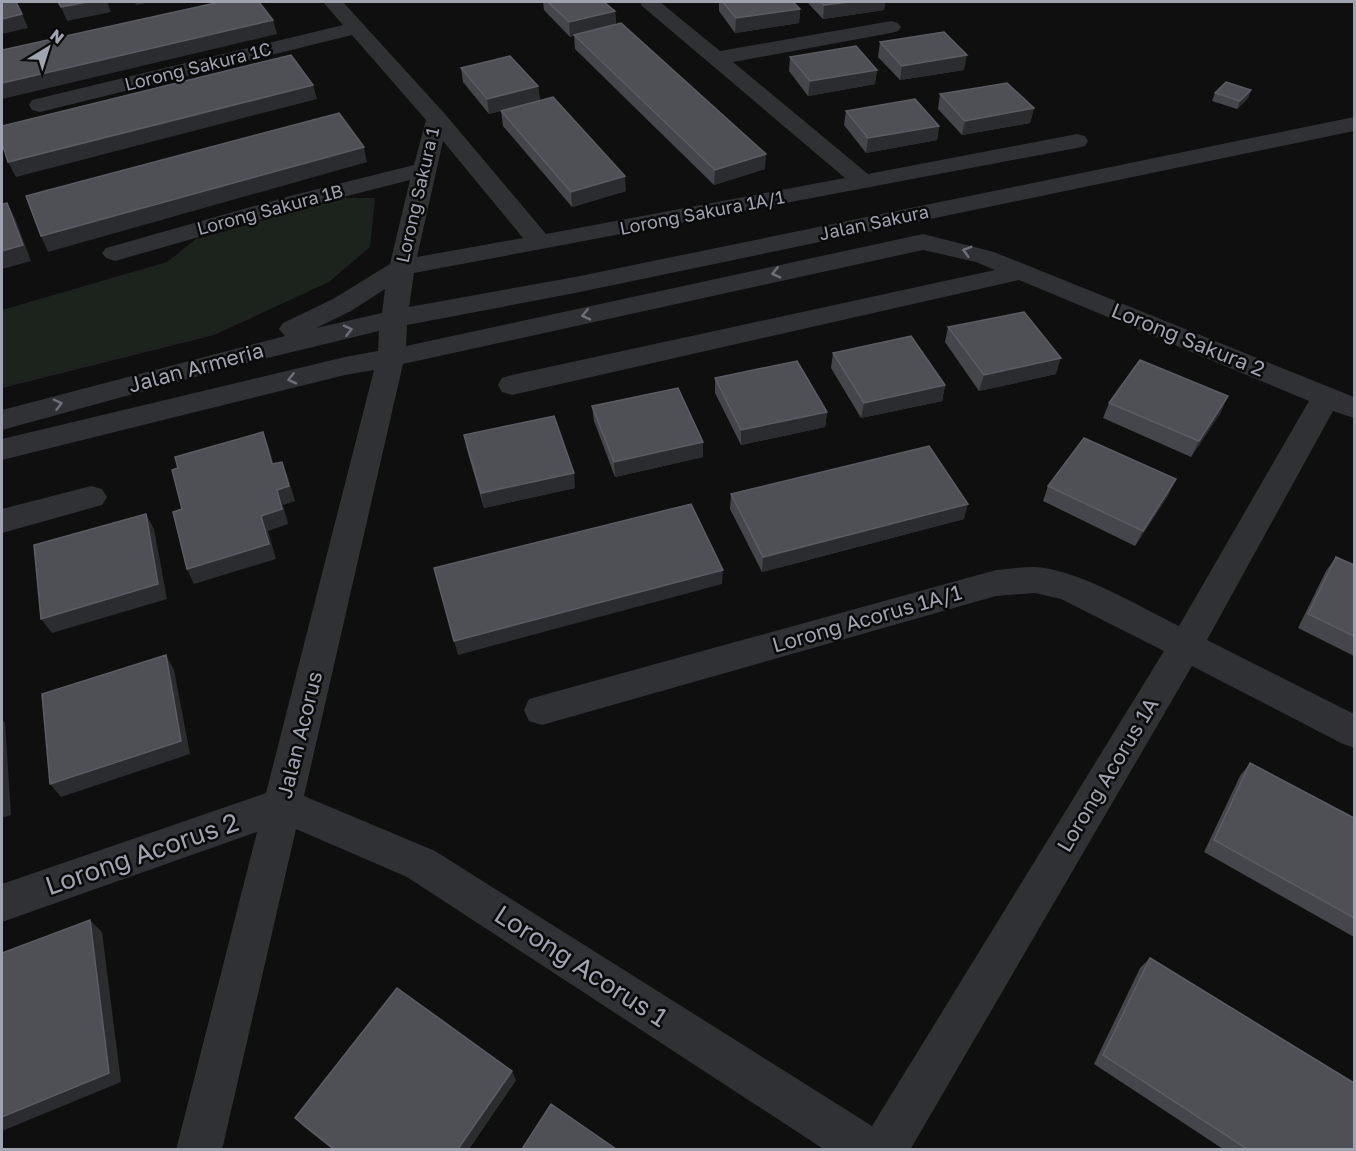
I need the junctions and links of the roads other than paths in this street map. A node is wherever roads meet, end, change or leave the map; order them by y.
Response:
1 (333, 2) edge
2 (649, 2) edge
3 (891, 27) dead end
4 (356, 28) junction
5 (718, 58) junction
6 (40, 105) dead end
7 (436, 119) junction
8 (1354, 124) edge
9 (1077, 141) dead end
10 (426, 170) junction
11 (864, 182) junction
12 (540, 243) junction
13 (115, 253) dead end
14 (400, 268) junction
15 (1022, 272) junction
16 (393, 319) junction
17 (238, 357) junction
18 (391, 358) junction
19 (512, 385) dead end
20 (1340, 403) edge
21 (2, 420) edge
22 (2, 449) edge
23 (91, 496) dead end
24 (2, 521) edge
25 (1185, 647) junction
26 (542, 710) dead end
27 (1354, 732) edge
28 (282, 805) junction
29 (2, 903) edge
30 (199, 1149) edge
31 (868, 1149) edge
32 (884, 1149) edge

1 - 4 street, Lorong Sakura 1
2 - 5 street
3 - 5 street
4 - 6 street, Lorong Sakura 1C
4 - 7 street, Lorong Sakura 1
5 - 11 street
7 - 10 street, Lorong Sakura 1
7 - 12 street
8 - 16 street, Jalan Sakura
9 - 11 street, Lorong Sakura 1A/1
10 - 13 street, Lorong Sakura 1B
10 - 14 street, Lorong Sakura 1
11 - 12 street, Lorong Sakura 1A/1
12 - 14 street, Lorong Sakura 1A/1
14 - 16 street, Lorong Sakura 1
14 - 17 street
15 -> 18 street, Jalan Sakura
15 - 19 street
15 - 20 street, Lorong Sakura 2
17 -> 16 street, Jalan Armeria
16 - 18 street, Jalan Acorus
21 -> 17 street, Jalan Armeria
18 -> 22 street, Jalan Armeria
18 - 28 street, Jalan Acorus
20 - 25 street, Lorong Acorus 1A
23 - 24 street
25 - 26 street, Lorong Acorus 1A/1
25 - 27 street, Lorong Acorus 1A/1
25 - 32 street, Lorong Acorus 1A
28 - 29 street, Lorong Acorus 2
28 - 30 street, Jalan Acorus
28 - 31 street, Lorong Acorus 1

